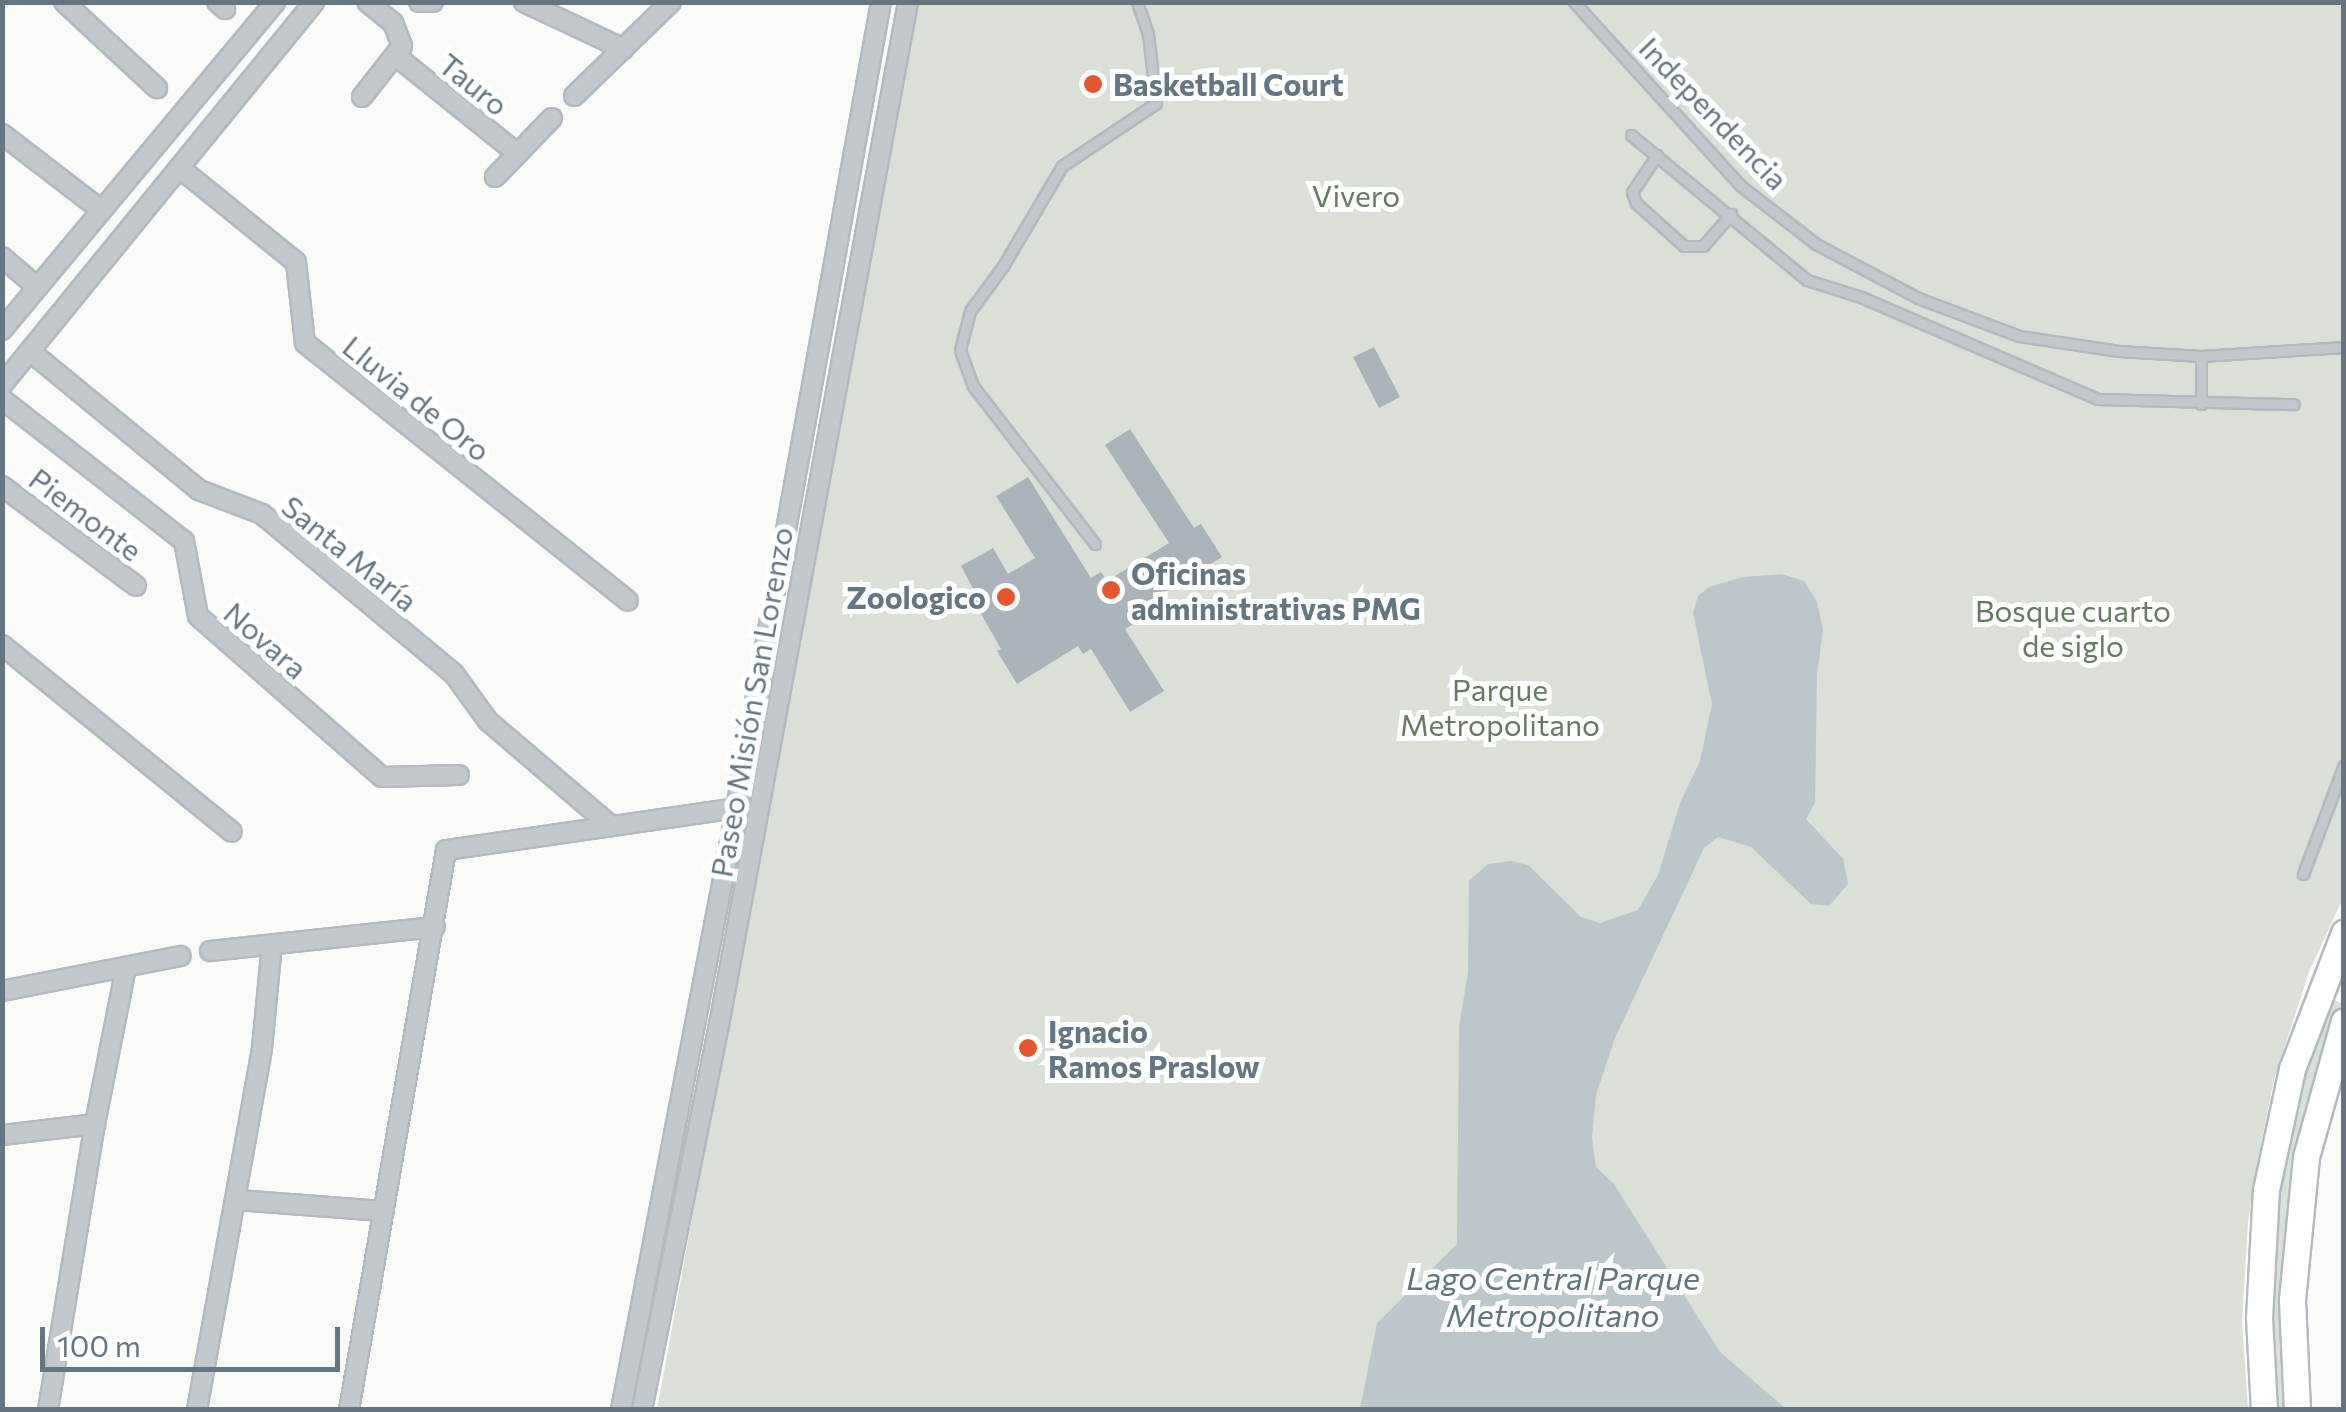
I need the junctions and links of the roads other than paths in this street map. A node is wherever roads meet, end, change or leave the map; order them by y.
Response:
1 (64, 2) edge
2 (275, 2) edge
3 (314, 2) edge
4 (367, 2) edge
5 (418, 2) edge
6 (433, 2) edge
7 (524, 2) edge
8 (671, 2) edge
9 (881, 2) edge
10 (908, 2) edge
11 (1137, 2) edge
12 (1574, 2) edge
13 (88, 10) edge
14 (262, 19) junction
15 (286, 37) junction
16 (624, 49) junction
17 (396, 56) junction
18 (156, 88) dead end
19 (574, 96) dead end
20 (362, 97) dead end
21 (552, 118) dead end
22 (2, 134) edge
23 (1631, 134) dead end
24 (518, 154) junction
25 (1657, 155) junction
26 (181, 169) junction
27 (495, 177) dead end
28 (101, 210) junction
29 (1731, 214) junction
30 (84, 229) junction
31 (111, 252) junction
32 (2, 257) edge
33 (38, 287) junction
34 (2, 330) edge
35 (2344, 347) edge
36 (31, 352) junction
37 (2200, 356) junction
38 (2, 384) edge
39 (2, 399) edge
40 (2201, 404) junction
41 (2294, 404) dead end
42 (2, 486) edge
43 (1095, 544) dead end
44 (136, 586) dead end
45 (628, 601) dead end
46 (2, 645) edge
47 (2344, 765) edge
48 (459, 775) dead end
49 (736, 808) junction
50 (611, 826) junction
51 (232, 832) dead end
52 (2304, 874) dead end
53 (435, 926) junction
54 (2344, 933) edge
55 (272, 944) junction
56 (210, 952) dead end
57 (181, 956) dead end
58 (126, 967) junction
59 (2, 991) edge
60 (2332, 993) edge
61 (2344, 1022) edge
62 (95, 1124) junction
63 (2, 1135) edge
64 (236, 1200) junction
65 (384, 1211) junction
66 (48, 1410) edge
67 (198, 1410) edge
68 (349, 1410) edge
69 (621, 1410) edge
70 (642, 1410) edge
71 (2264, 1410) edge
72 (2297, 1410) edge

1 - 13 street
2 - 14 street
3 - 15 street
4 - 17 street, Tauro
5 - 6 street
7 - 16 street
8 - 16 street
9 - 49 street, Paseo Misión San Lorenzo
10 - 70 street, Paseo Misión San Lorenzo
11 - 43 lane
12 - 37 lane, Independencia
13 - 18 street
14 - 15 street
14 - 28 street
15 - 26 street
16 - 19 street
17 - 20 street, Tauro
17 - 24 street, Tauro
21 - 24 street, Tauro
22 - 28 street
23 - 25 lane
24 - 27 street, Tauro
25 - 29 lane
25 - 29 lane
26 - 31 street
26 - 45 street, Lluvia de Oro
28 - 30 street
29 - 40 lane
30 - 31 street
30 - 33 street
31 - 36 street
32 - 33 street
33 - 34 street
35 - 37 lane, Independencia
36 - 38 street
36 - 50 street, Santa María
37 - 40 lane
39 - 48 street, Novara
40 - 41 lane
42 - 44 street, Piemonte
46 - 51 street
47 - 52 lane
49 - 50 street
49 - 69 street, Paseo Misión San Lorenzo
50 - 53 street
53 - 55 street
53 - 65 street
54 - 60 street
55 - 56 street
55 - 64 street
57 - 58 street
58 - 59 street
58 - 62 street
60 - 71 street
61 - 72 street
62 - 63 street
62 - 66 street
64 - 65 street
64 - 67 street
65 - 68 street

